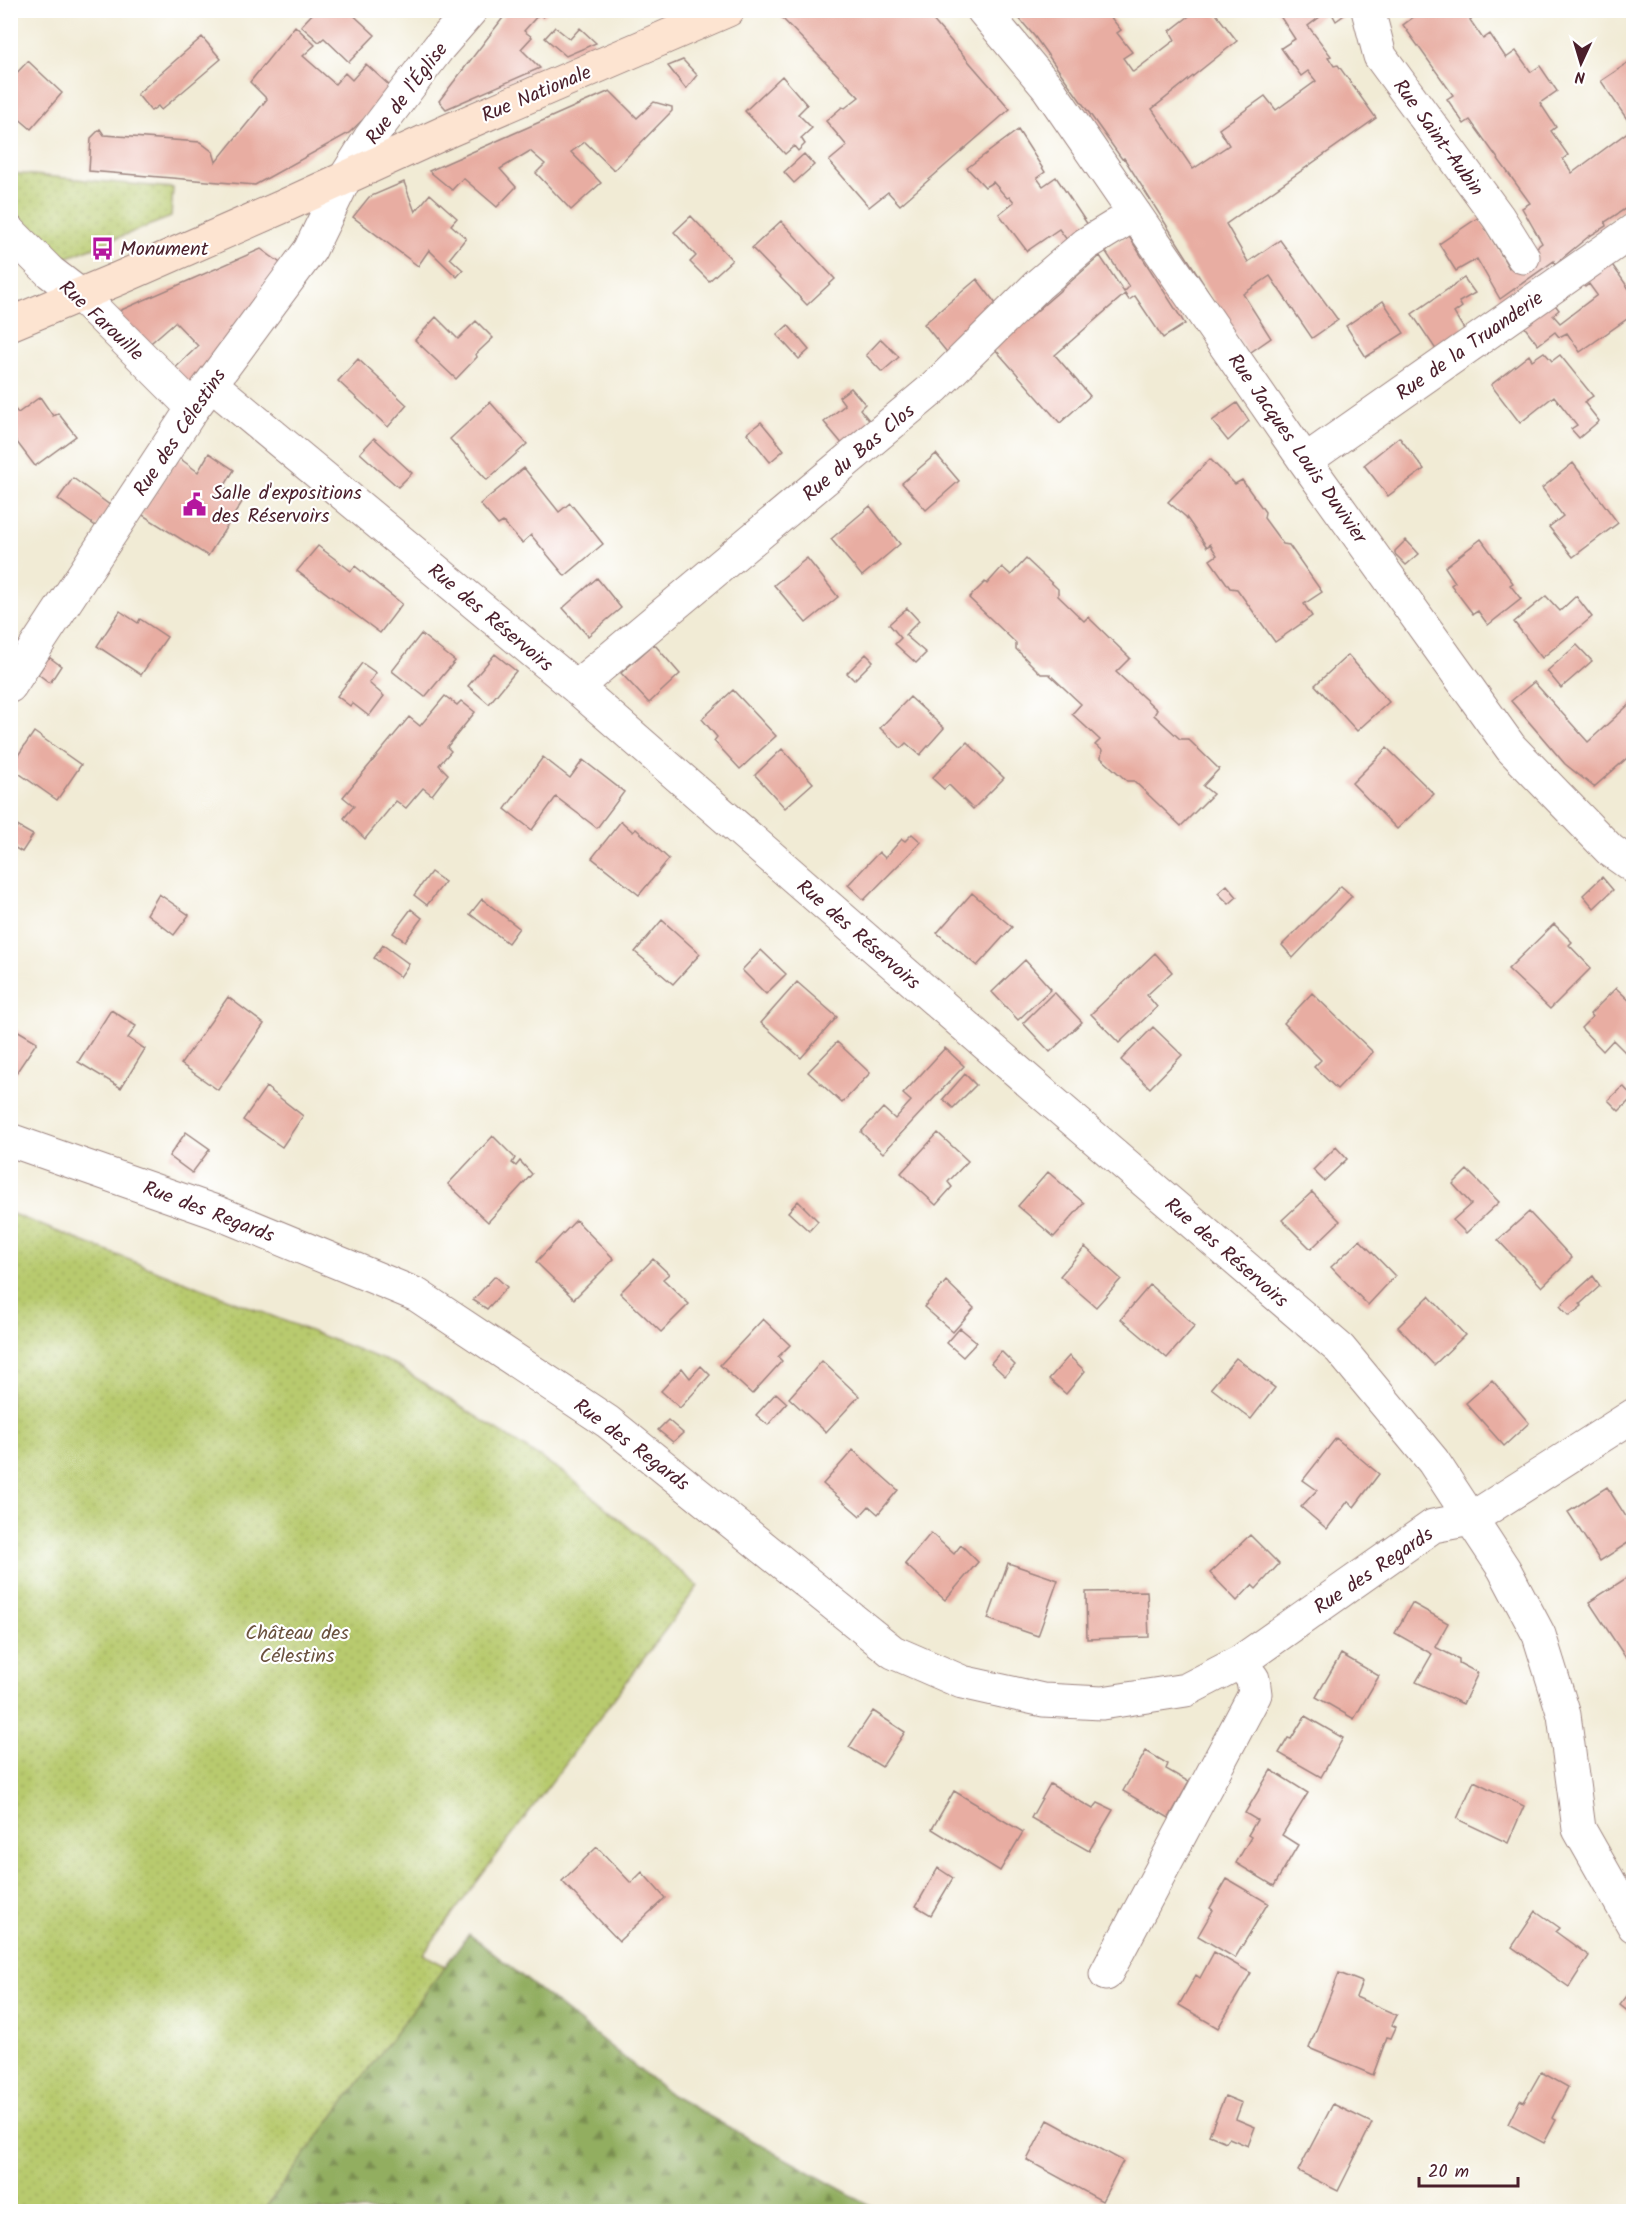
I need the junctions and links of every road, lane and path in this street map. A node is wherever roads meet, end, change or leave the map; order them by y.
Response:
1 (471, 10) edge
2 (728, 10) edge
3 (982, 10) edge
4 (1368, 10) edge
5 (345, 178) junction
6 (1135, 214) junction
7 (1634, 230) edge
8 (10, 232) edge
9 (1538, 272) junction
10 (80, 295) junction
11 (10, 324) edge
12 (202, 396) junction
13 (1305, 460) junction
14 (10, 686) edge
15 (576, 687) junction
16 (1634, 867) edge
17 (10, 1140) edge
18 (1634, 1415) edge
19 (1471, 1519) junction
20 (1240, 1662) junction
21 (1634, 1926) edge
22 (1106, 1974) dead end

1 - 5 street, Rue de l'Église
2 - 5 main road, Rue Nationale
3 - 6 street, Rue Jacques Louis Duvivier
4 - 9 street, Rue Saint-Aubin
5 - 10 main road, Rue Nationale
5 - 12 street, Rue des Célestins
6 - 13 street, Rue Jacques Louis Duvivier
6 - 15 street, Rue du Bas Clos
7 - 9 street, Rue de la Truanderie
8 - 10 street, Rue Farouille
9 - 13 street, Rue de la Truanderie
10 - 11 main road, Rue Nationale
10 - 12 street, Rue Farouille
12 - 14 street, Rue des Célestins
12 - 15 street, Rue des Réservoirs
13 - 16 street, Rue Jacques Louis Duvivier
15 - 19 street, Rue des Réservoirs
17 - 20 street, Rue des Regards
18 - 19 street, Rue des Regards
19 - 20 street, Rue des Regards
19 - 21 street, Rue des Réservoirs
20 - 22 street

